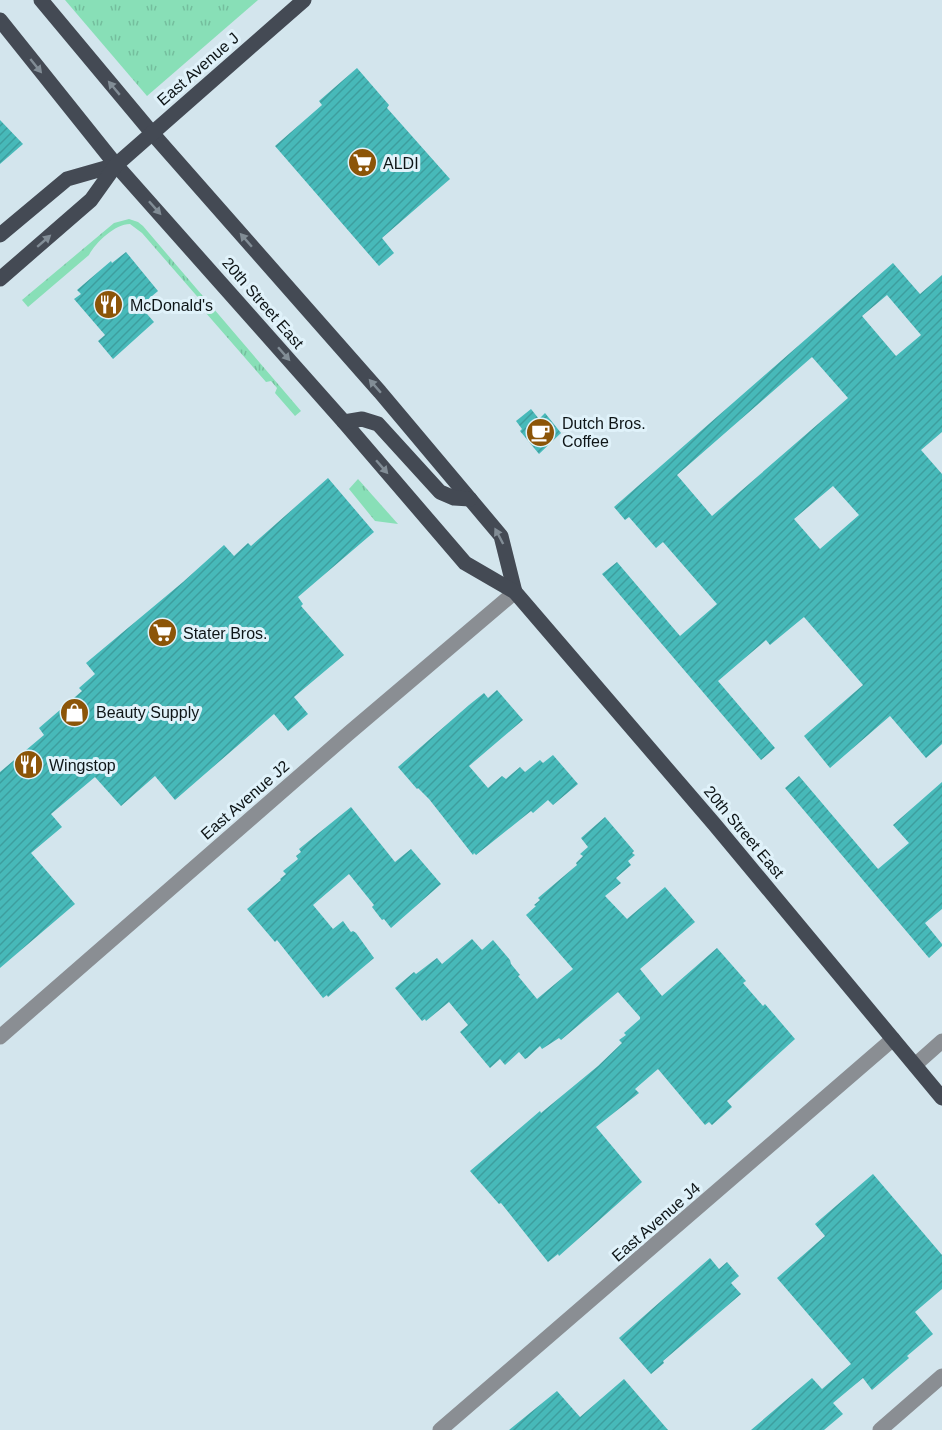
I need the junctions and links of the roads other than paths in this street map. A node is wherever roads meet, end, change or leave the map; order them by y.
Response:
1 (41, 0) edge
2 (304, 0) edge
3 (0, 20) edge
4 (152, 133) junction
5 (116, 165) junction
6 (0, 235) edge
7 (0, 279) edge
8 (344, 422) junction
9 (470, 499) junction
10 (515, 592) junction
11 (0, 1037) edge
12 (893, 1039) junction
13 (942, 1041) edge
14 (915, 1065) junction
15 (942, 1098) edge
16 (942, 1376) edge
17 (440, 1430) edge
18 (881, 1430) edge

4 -> 1 main road, 20th Street East
2 - 4 main road, East Avenue J
3 -> 5 main road, 20th Street East
4 - 5 main road, East Avenue J
9 -> 4 main road, 20th Street East
5 - 6 main road, East Avenue J
7 -> 5 main road, East Avenue J
5 -> 8 main road, 20th Street East
8 - 9 main road
8 -> 10 main road, 20th Street East
10 -> 9 main road, 20th Street East
10 - 11 street, East Avenue J2
10 - 12 main road, 20th Street East
12 - 14 main road, 20th Street East
12 - 17 street, East Avenue J4
13 - 14 street
14 - 15 main road, 20th Street East
16 - 18 street

